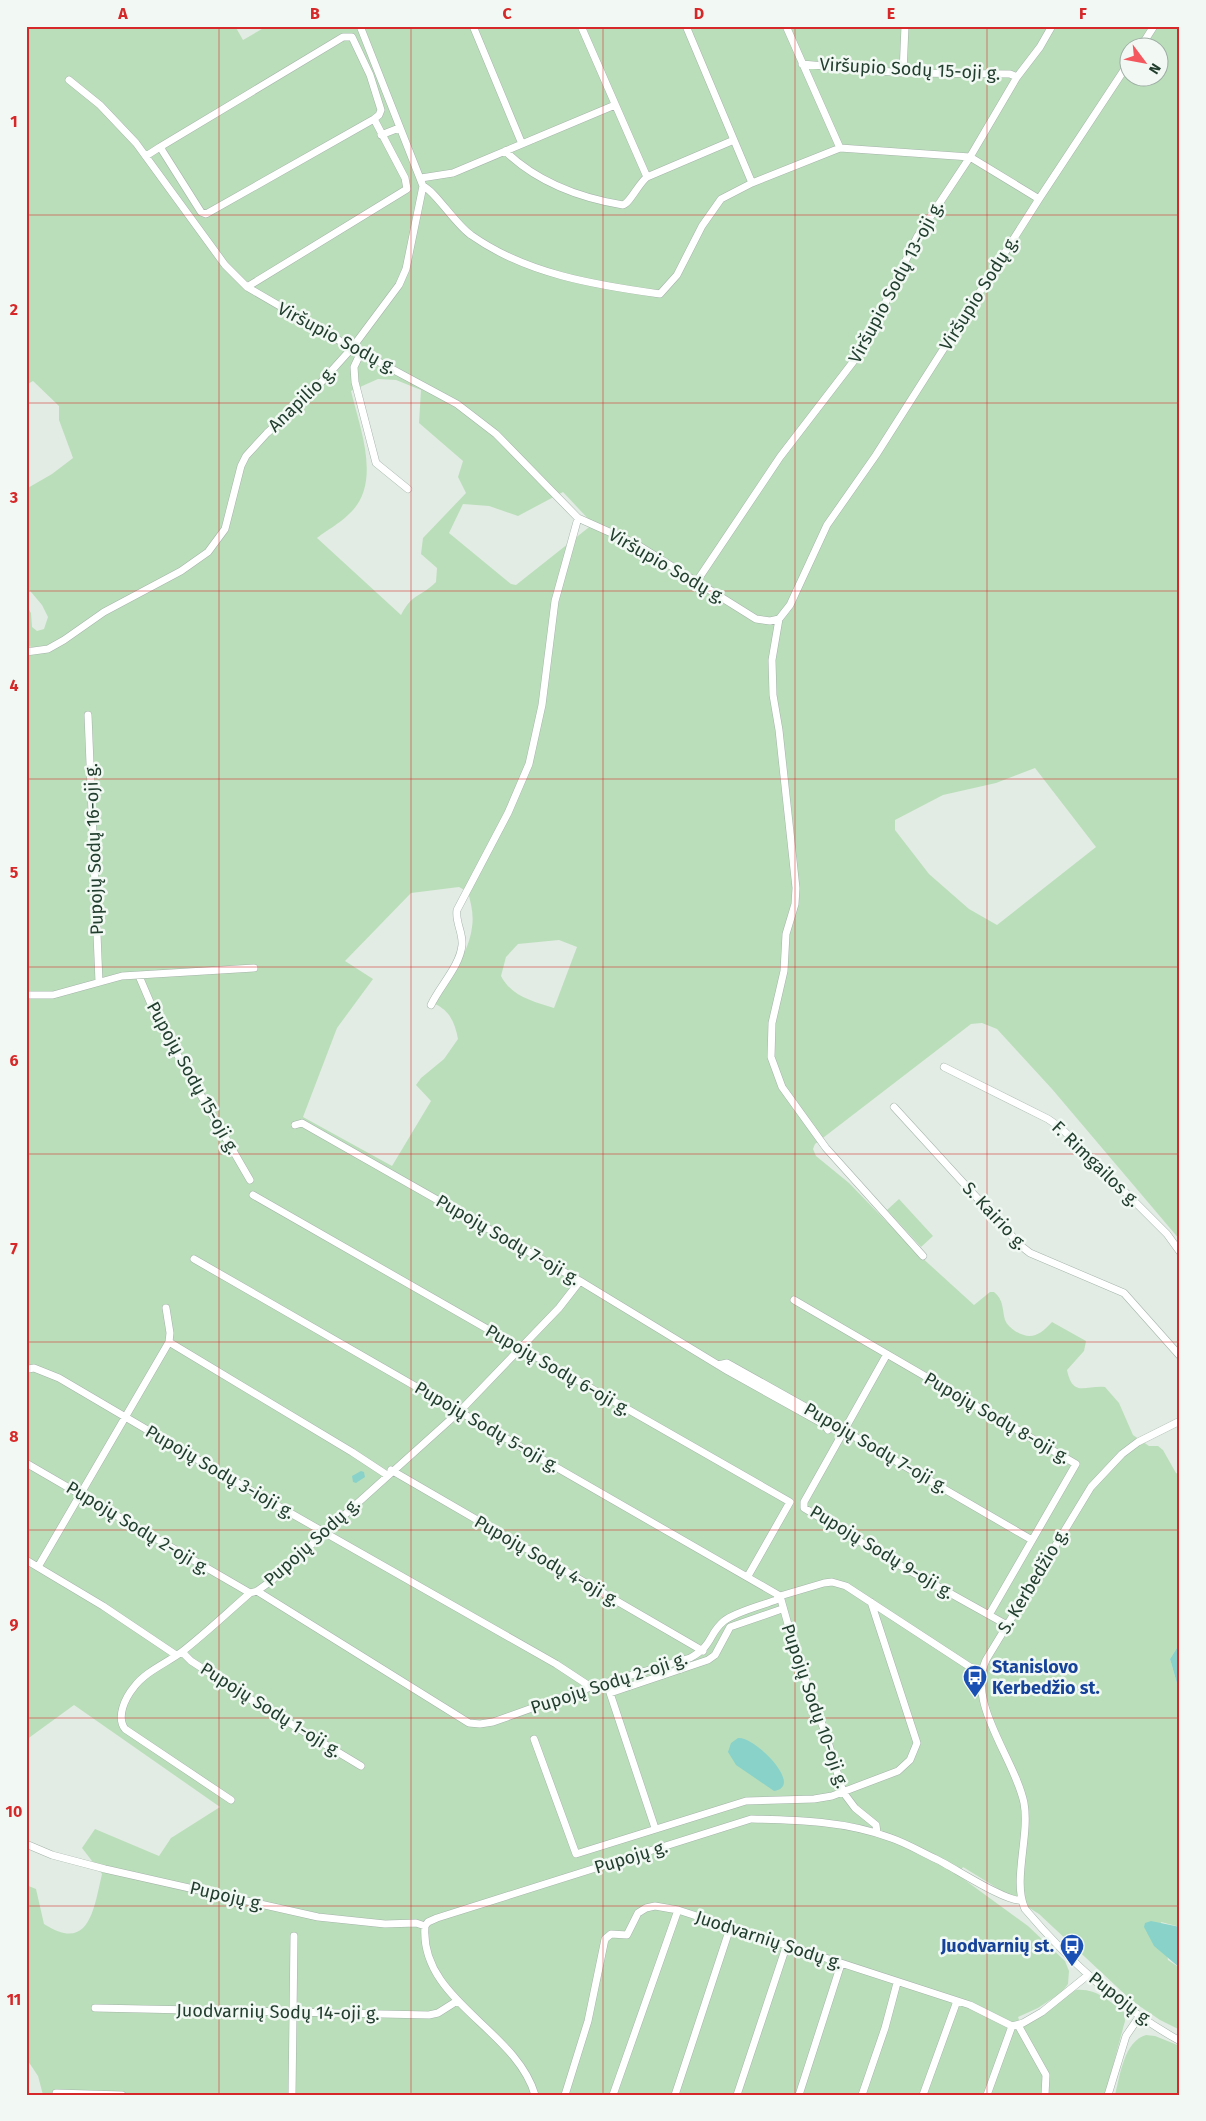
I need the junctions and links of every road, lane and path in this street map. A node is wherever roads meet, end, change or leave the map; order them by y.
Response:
1 (360, 26) edge
2 (473, 26) edge
3 (581, 26) edge
4 (786, 26) edge
5 (905, 26) edge
6 (1052, 26) edge
7 (1154, 26) edge
8 (687, 27) edge
9 (1146, 38) edge
10 (802, 64) junction
11 (903, 73) junction
12 (1017, 77) junction
13 (1118, 79) edge
14 (69, 80) dead end
15 (615, 105) junction
16 (374, 119) junction
17 (399, 128) junction
18 (381, 135) junction
19 (734, 140) junction
20 (522, 144) junction
21 (160, 147) junction
22 (840, 148) junction
23 (505, 152) junction
24 (146, 156) junction
25 (970, 158) junction
26 (646, 177) junction
27 (421, 178) junction
28 (752, 183) junction
29 (423, 186) junction
30 (1039, 199) junction
31 (246, 287) junction
32 (352, 348) junction
33 (361, 352) junction
34 (408, 489) dead end
35 (578, 518) junction
36 (697, 581) junction
37 (778, 619) junction
38 (26, 652) edge
39 (88, 715) dead end
40 (254, 968) dead end
41 (139, 976) junction
42 (99, 982) junction
43 (26, 995) edge
44 (431, 1005) dead end
45 (944, 1067) dead end
46 (894, 1107) dead end
47 (295, 1124) dead end
48 (250, 1180) dead end
49 (253, 1195) dead end
50 (1180, 1252) edge
51 (923, 1256) dead end
52 (194, 1258) dead end
53 (580, 1280) junction
54 (794, 1300) dead end
55 (166, 1308) dead end
56 (169, 1342) junction
57 (521, 1349) junction
58 (887, 1354) junction
59 (1180, 1356) edge
60 (718, 1365) junction
61 (28, 1369) dead end
62 (460, 1411) junction
63 (126, 1417) junction
64 (1180, 1421) edge
65 (845, 1429) junction
66 (828, 1430) dead end
67 (26, 1463) edge
68 (389, 1472) junction
69 (82, 1495) junction
70 (323, 1532) junction
71 (1032, 1540) junction
72 (26, 1560) edge
73 (38, 1567) junction
74 (748, 1576) junction
75 (254, 1592) junction
76 (780, 1596) junction
77 (871, 1602) junction
78 (782, 1609) junction
79 (989, 1615) junction
80 (1007, 1625) junction
81 (703, 1651) junction
82 (179, 1653) junction
83 (981, 1670) junction
84 (591, 1687) junction
85 (534, 1739) dead end
86 (361, 1766) dead end
87 (843, 1792) junction
88 (231, 1800) dead end
89 (655, 1828) junction
90 (876, 1834) junction
91 (26, 1844) edge
92 (1021, 1900) junction
93 (678, 1910) junction
94 (425, 1926) junction
95 (730, 1928) junction
96 (294, 1936) dead end
97 (786, 1947) junction
98 (841, 1964) junction
99 (1088, 1974) junction
100 (897, 1983) junction
101 (457, 2001) junction
102 (957, 2001) junction
103 (95, 2008) dead end
104 (293, 2014) junction
105 (1139, 2017) junction
106 (1015, 2025) junction
107 (1180, 2041) edge
108 (56, 2093) dead end
109 (122, 2095) edge
110 (292, 2095) edge
111 (535, 2095) edge
112 (565, 2095) edge
113 (613, 2095) edge
114 (675, 2095) edge
115 (737, 2095) edge
116 (799, 2095) edge
117 (862, 2095) edge
118 (923, 2095) edge
119 (987, 2095) edge
120 (1045, 2095) edge
121 (1108, 2095) edge

1 - 17 street, Anapilio g.
2 - 20 street
3 - 15 street
4 - 10 street
5 - 11 street
6 - 12 street, Viršupio Sodų 13-oji g.
7 - 9 street
8 - 19 street
10 - 11 street, Viršupio Sodų 15-oji g.
10 - 22 street
11 - 12 street, Viršupio Sodų 15-oji g.
12 - 25 street, Viršupio Sodų 13-oji g.
13 - 30 street, Viršupio Sodų g.
14 - 24 street, Viršupio Sodų g.
15 - 20 street
15 - 26 street
16 - 18 street
16 - 21 street
16 - 21 street
17 - 18 street
17 - 27 street, Anapilio g.
18 - 31 street
19 - 26 street
19 - 28 street
20 - 23 street
21 - 24 street
22 - 25 street
22 - 28 street
23 - 26 street
23 - 27 street
24 - 31 street, Viršupio Sodų g.
25 - 30 street
25 - 36 street, Viršupio Sodų 13-oji g.
27 - 29 street, Anapilio g.
28 - 29 street
29 - 32 street, Anapilio g.
30 - 37 street, Viršupio Sodų g.
31 - 32 street, Viršupio Sodų g.
32 - 33 street, Viršupio Sodų g.
32 - 38 street, Anapilio g.
33 - 34 street
33 - 35 street, Viršupio Sodų g.
35 - 36 street, Viršupio Sodų g.
35 - 44 street
36 - 37 street, Viršupio Sodų g.
37 - 51 street
39 - 42 street, Pupojų Sodų 16-oji g.
40 - 41 street
41 - 42 street
41 - 48 street, Pupojų Sodų 15-oji g.
42 - 43 street
45 - 50 street, F. Rimgailos g.
46 - 59 street, S. Kairio g.
47 - 53 street, Pupojų Sodų 7-oji g.
49 - 57 street, Pupojų Sodų 6-oji g.
52 - 62 street, Pupojų Sodų 5-oji g.
53 - 57 street, Pupojų Sodų g.
53 - 60 street, Pupojų Sodų 7-oji g.
54 - 58 street, Pupojų Sodų 8-oji g.
55 - 56 street
56 - 63 street
56 - 68 street, Pupojų Sodų 4-oji g.
57 - 62 street, Pupojų Sodų g.
57 - 74 street, Pupojų Sodų 6-oji g.
58 - 65 street, Pupojų Sodų 9-oji g.
58 - 71 street, Pupojų Sodų 8-oji g.
60 - 65 street, Pupojų Sodų 7-oji g.
60 - 66 street, Pupojų Sodų 7-oji g.
61 - 63 street, Pupojų Sodų 3-ioji g.
62 - 68 street, Pupojų Sodų g.
62 - 74 street, Pupojų Sodų 5-oji g.
63 - 69 street
63 - 70 street, Pupojų Sodų 3-ioji g.
64 - 80 street, S. Kerbedžio g.
65 - 71 street, Pupojų Sodų 7-oji g.
65 - 79 street, Pupojų Sodų 9-oji g.
67 - 69 street, Pupojų Sodų 2-oji g.
68 - 70 street, Pupojų Sodų g.
68 - 81 street, Pupojų Sodų 4-oji g.
69 - 73 street
69 - 75 street, Pupojų Sodų 2-oji g.
70 - 75 street, Pupojų Sodų g.
70 - 84 street, Pupojų Sodų 3-ioji g.
71 - 79 street, Pupojų Sodų 8-oji g.
72 - 73 street, Pupojų Sodų 1-oji g.
73 - 82 street, Pupojų Sodų 1-oji g.
74 - 76 street, Pupojų Sodų 5-oji g.
75 - 82 street, Pupojų Sodų g.
75 - 84 street, Pupojų Sodų 2-oji g.
76 - 77 street, Pupojų Sodų 2-oji g.
76 - 78 street, Pupojų Sodų 10-oji g.
76 - 81 street, Pupojų Sodų 2-oji g.
77 - 83 street, Pupojų Sodų 2-oji g.
77 - 87 street
78 - 87 street, Pupojų Sodų 10-oji g.
78 - 89 street
79 - 80 street, Pupojų Sodų 9-oji g.
80 - 83 street, S. Kerbedžio g.
81 - 84 street, Pupojų Sodų 2-oji g.
82 - 86 street, Pupojų Sodų 1-oji g.
82 - 88 street, Pupojų Sodų g.
83 - 92 street
85 - 89 street
87 - 89 street
87 - 90 street, Pupojų Sodų 10-oji g.
90 - 92 street, Pupojų g.
90 - 94 street, Pupojų g.
91 - 94 street, Pupojų g.
92 - 99 street, Pupojų g.
93 - 95 street, Juodvarnių Sodų g.
93 - 112 street, Juodvarnių Sodų g.
93 - 113 street
94 - 101 street
95 - 97 street, Juodvarnių Sodų g.
95 - 114 street
96 - 104 street
97 - 98 street, Juodvarnių Sodų g.
97 - 115 street
98 - 100 street, Juodvarnių Sodų g.
98 - 116 street
99 - 105 street, Pupojų g.
99 - 106 street
100 - 102 street, Juodvarnių Sodų g.
100 - 117 street
101 - 104 street, Juodvarnių Sodų 14-oji g.
101 - 111 street
102 - 106 street, Juodvarnių Sodų g.
102 - 118 street
103 - 104 street, Juodvarnių Sodų 14-oji g.
104 - 110 street
105 - 107 street, Pupojų g.
105 - 121 street
106 - 119 street
106 - 120 street
108 - 109 street

